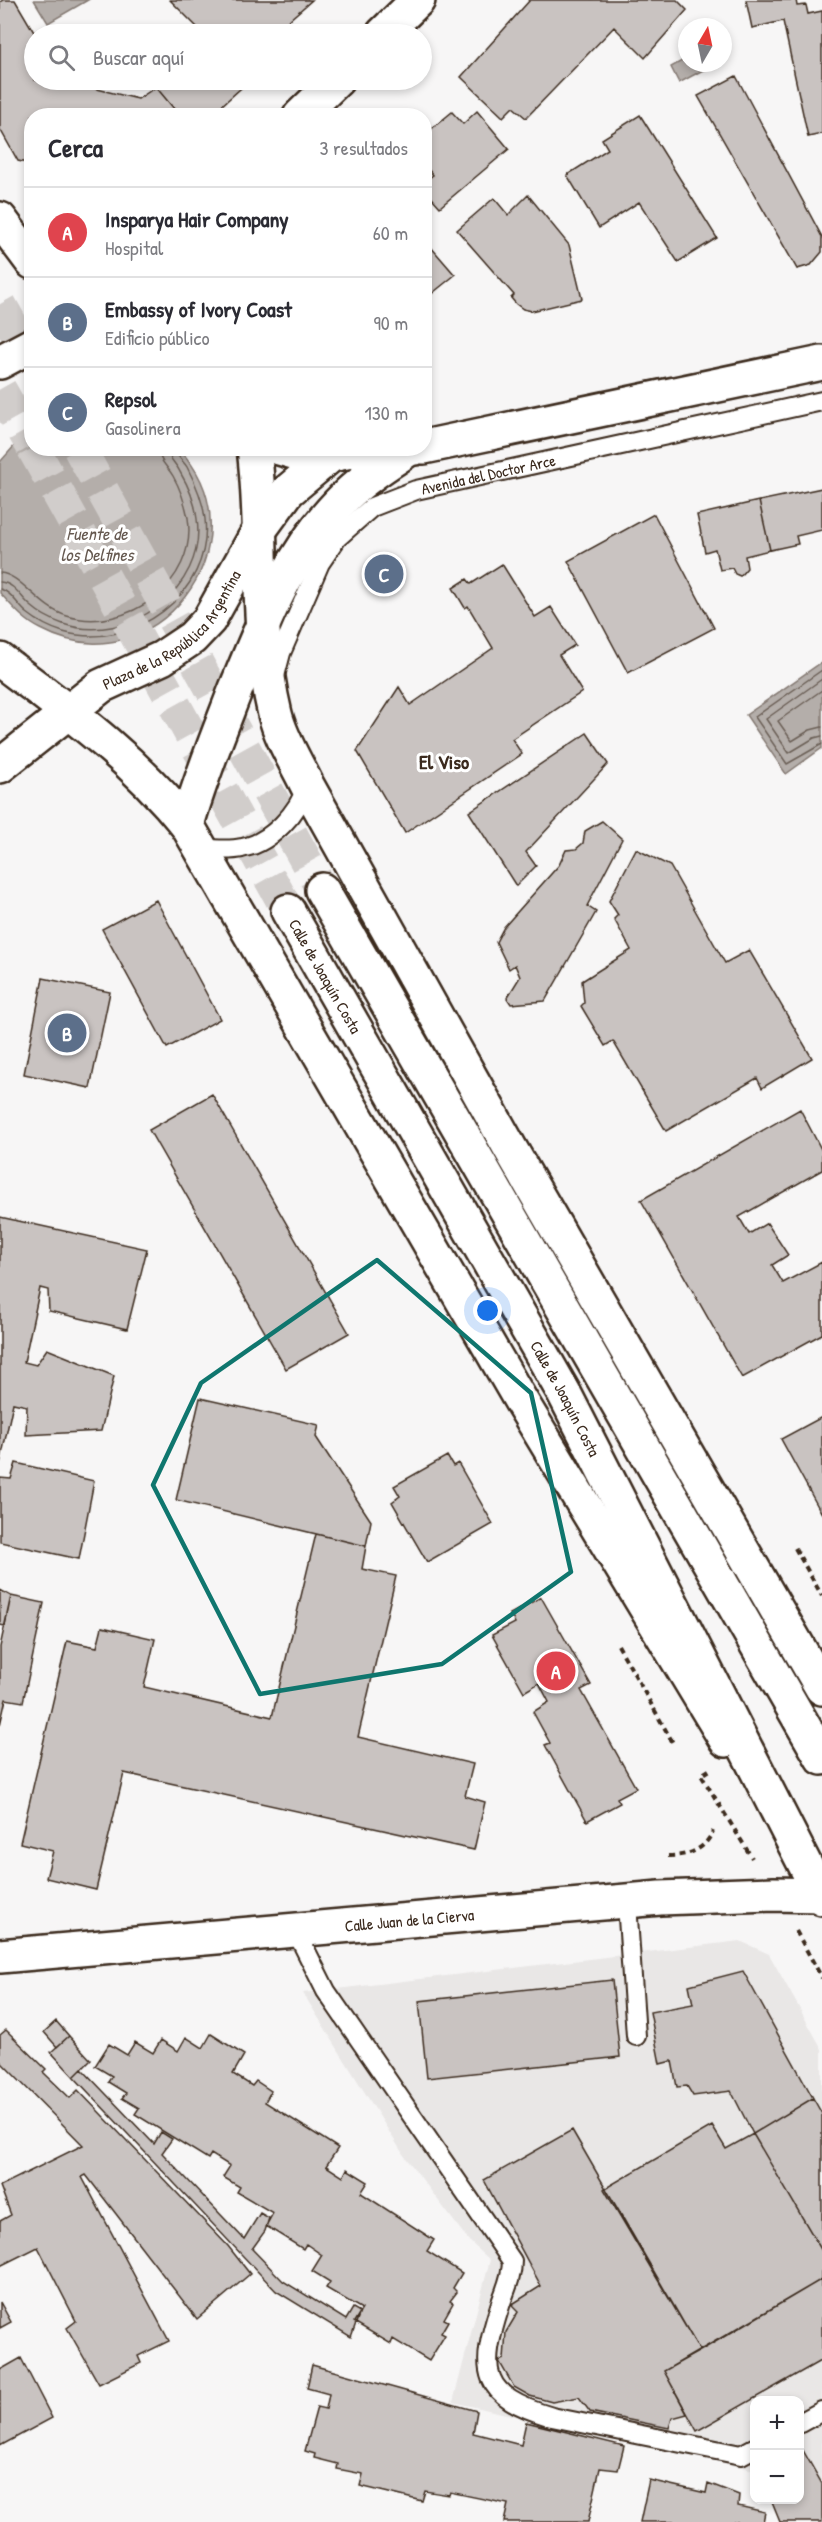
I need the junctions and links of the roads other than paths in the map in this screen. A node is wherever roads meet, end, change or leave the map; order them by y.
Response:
1 (418, 0) edge
2 (393, 24) edge
3 (327, 90) edge
4 (308, 108) edge
5 (0, 219) edge
6 (24, 251) edge
7 (24, 349) edge
8 (0, 362) edge
9 (822, 363) edge
10 (822, 401) edge
11 (432, 445) edge
12 (254, 456) edge
13 (331, 456) edge
14 (402, 456) edge
15 (258, 532) junction
16 (263, 621) junction
17 (0, 660) edge
18 (273, 698) junction
19 (67, 711) junction
20 (0, 766) edge
21 (307, 785) junction
22 (195, 837) junction
23 (322, 890) tunnel mouth
24 (288, 911) tunnel mouth
25 (822, 1688) edge
26 (822, 1758) edge
27 (821, 1897) edge
28 (627, 1903) junction
29 (296, 1931) junction
30 (0, 1956) edge
31 (636, 2036) dead end
32 (822, 2411) edge
33 (804, 2421) edge
34 (750, 2450) edge

1 - 2 street
3 - 4 street
5 - 6 street
7 - 8 street
9 - 11 street
10 - 18 lane, Avenida del Doctor Arce
12 - 15 street
13 - 15 street, Plaza de la República Argentina
14 - 16 street
15 - 16 street
15 - 19 street, Plaza de la República Argentina
16 - 18 street
16 - 22 street
17 - 19 street
18 - 21 street
19 - 20 street, Plaza de la República Argentina
19 - 22 street
21 - 22 lane
21 - 25 street
22 - 27 street
23 - 26 street
24 - 27 street, Calle de Joaquín Costa
27 - 28 street, Calle Juan de la Cierva
28 - 29 street, Calle Juan de la Cierva
28 - 31 lane
29 - 30 street, Calle Juan de la Cierva
29 - 34 lane
32 - 33 lane

